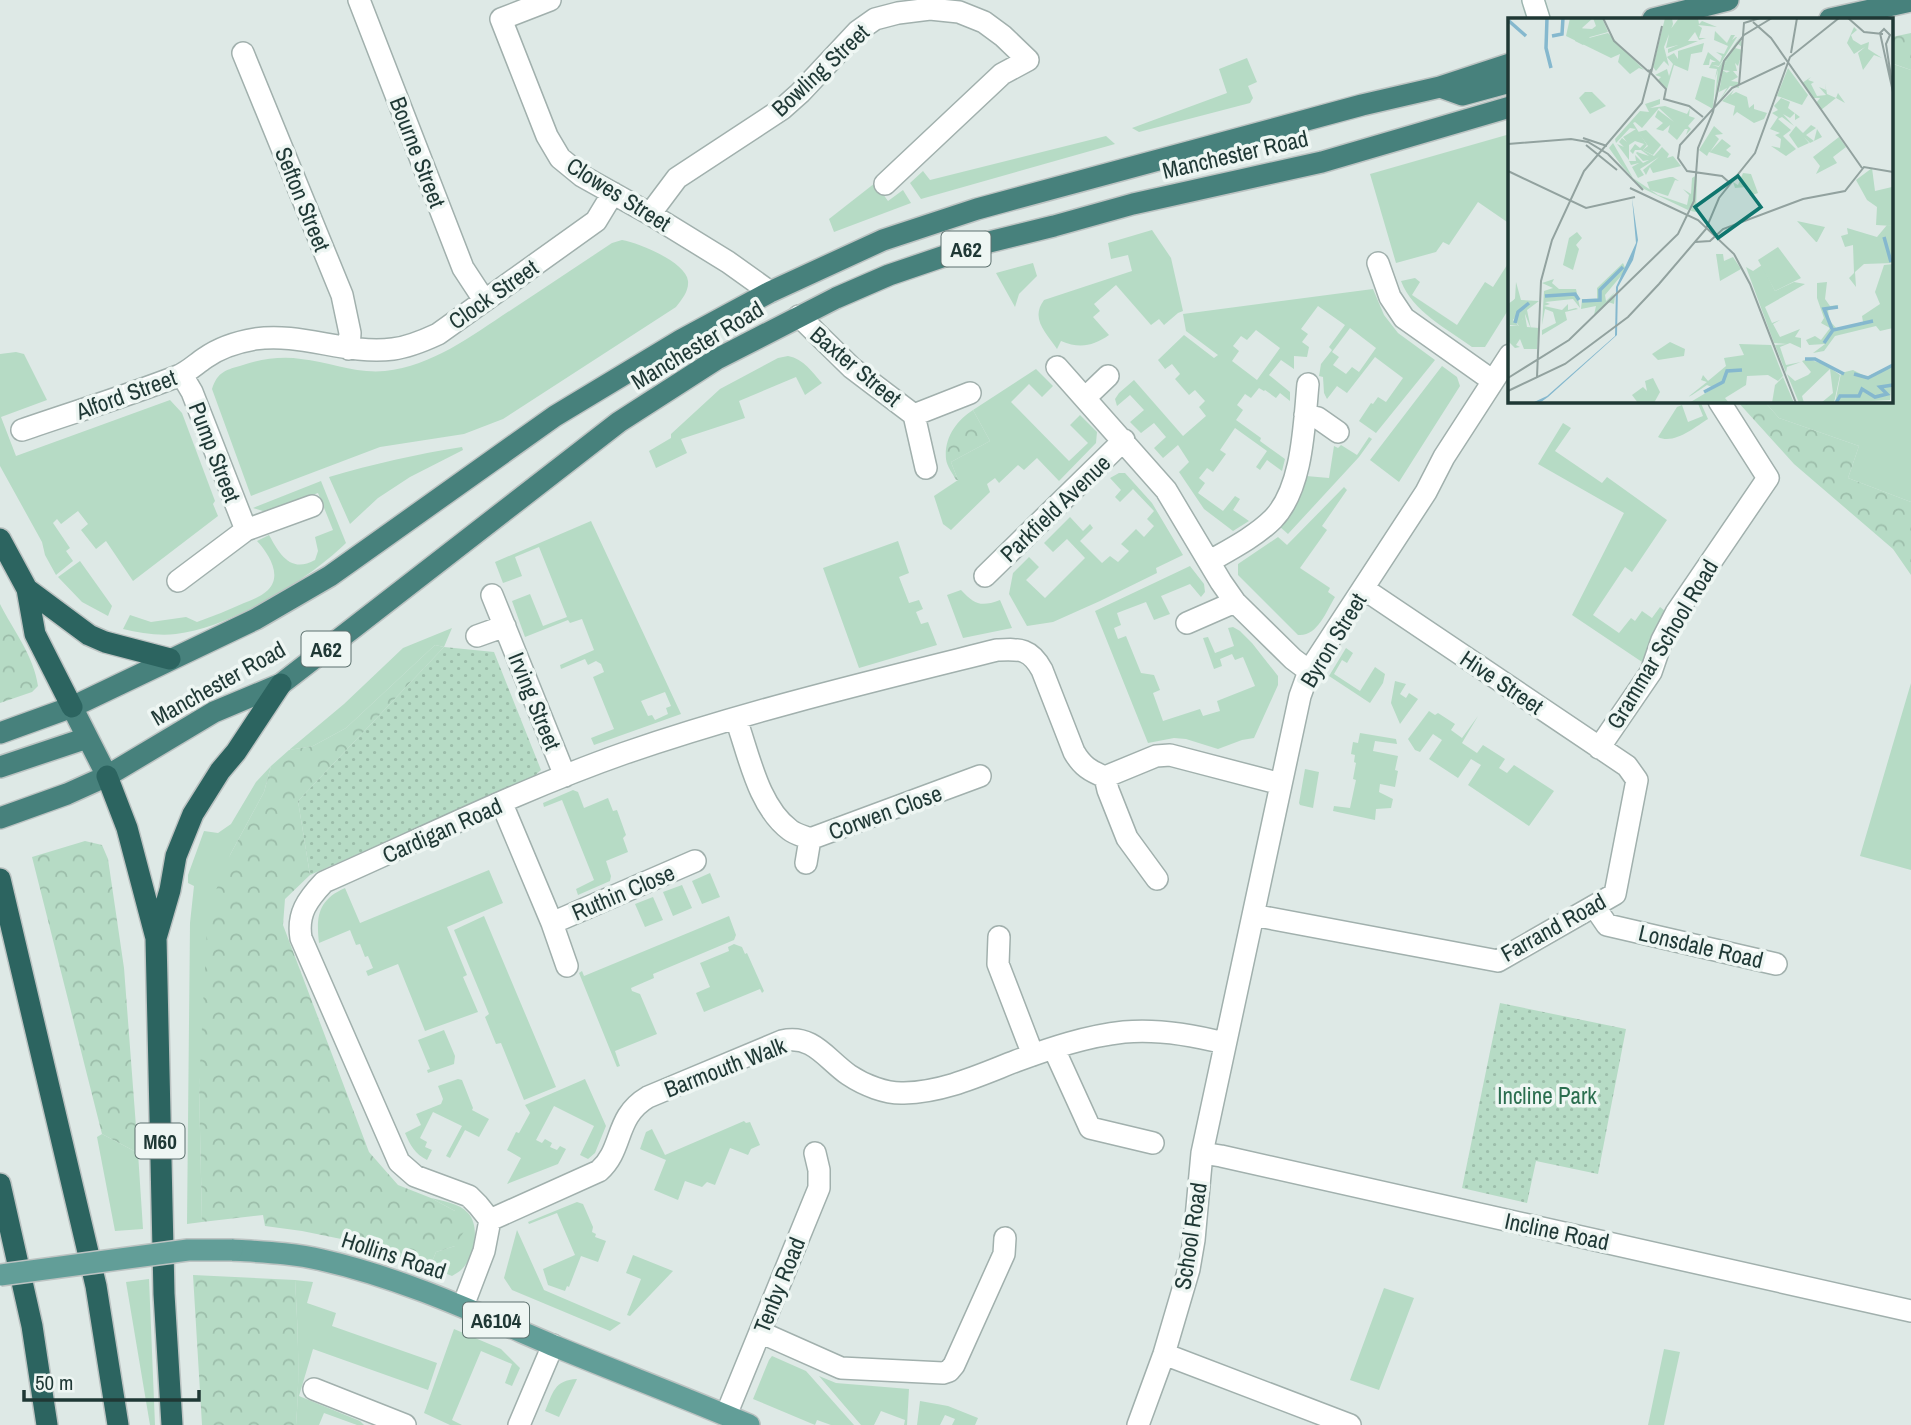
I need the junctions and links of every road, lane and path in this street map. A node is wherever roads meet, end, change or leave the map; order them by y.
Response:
1 (359, 0) edge
2 (550, 0) edge
3 (1533, 0) edge
4 (1728, 0) edge
5 (1911, 1) edge
6 (1539, 18) edge
7 (1657, 18) edge
8 (1834, 18) edge
9 (243, 53) dead end
10 (1508, 65) edge
11 (1508, 83) edge
12 (1440, 87) junction
13 (1508, 108) edge
14 (885, 184) dead end
15 (613, 192) junction
16 (650, 214) junction
17 (1378, 263) dead end
18 (770, 292) junction
19 (484, 300) junction
20 (799, 316) junction
21 (349, 349) junction
22 (1508, 358) edge
23 (1057, 367) dead end
24 (182, 374) junction
25 (1108, 376) dead end
26 (1493, 381) junction
27 (1308, 384) dead end
28 (970, 393) dead end
29 (1085, 398) junction
30 (1720, 402) edge
31 (914, 415) junction
32 (1305, 415) junction
33 (22, 430) dead end
34 (1338, 432) dead end
35 (1124, 440) junction
36 (926, 468) dead end
37 (312, 506) dead end
38 (246, 530) junction
39 (0, 539) edge
40 (1210, 561) junction
41 (985, 576) dead end
42 (178, 581) dead end
43 (27, 589) junction
44 (1364, 589) junction
45 (492, 595) dead end
46 (1235, 602) junction
47 (1187, 623) dead end
48 (505, 626) junction
49 (477, 636) dead end
50 (170, 659) junction
51 (1309, 671) junction
52 (281, 684) junction
53 (72, 707) junction
54 (736, 719) junction
55 (9, 730) edge
56 (88, 738) junction
57 (1599, 748) junction
58 (0, 767) edge
59 (107, 776) junction
60 (565, 776) junction
61 (980, 776) dead end
62 (1105, 777) junction
63 (1637, 779) joint
64 (1281, 784) junction
65 (502, 804) junction
66 (0, 818) edge
67 (810, 839) junction
68 (176, 856) joint
69 (695, 861) dead end
70 (806, 863) dead end
71 (1157, 879) dead end
72 (0, 880) edge
73 (1594, 906) junction
74 (1253, 915) junction
75 (552, 923) junction
76 (156, 937) junction
77 (999, 937) dead end
78 (1776, 964) dead end
79 (567, 966) dead end
80 (1224, 1043) junction
81 (1054, 1049) junction
82 (1033, 1055) junction
83 (1153, 1143) dead end
84 (814, 1153) dead end
85 (1202, 1153) junction
86 (0, 1184) edge
87 (490, 1220) junction
88 (1005, 1238) dead end
89 (0, 1275) edge
90 (463, 1306) junction
91 (1911, 1311) edge
92 (760, 1332) junction
93 (553, 1345) junction
94 (1164, 1354) junction
95 (314, 1390) dead end
96 (715, 1416) edge
97 (395, 1423) edge
98 (524, 1424) edge
99 (47, 1425) edge
100 (118, 1425) edge
101 (172, 1425) edge
102 (749, 1425) edge
103 (1138, 1425) edge
104 (1350, 1425) edge

1 - 19 street, Bourne Street
2 - 15 street, Clowes Street
3 - 6 street
4 - 7 highway
5 - 8 highway
9 - 21 street, Sefton Street
10 - 12 highway, Manchester Road / A62
11 - 12 highway, A62
12 - 18 highway, Manchester Road / A62
13 - 20 highway, Manchester Road / A62
14 - 16 street, Bowling Street
15 - 16 street, Clowes Street
15 - 19 street, Clock Street
16 - 18 street, Clowes Street
17 - 26 street
18 - 20 highway
18 - 50 highway, Manchester Road / A62
19 - 21 street, Clock Street
20 - 31 street, Baxter Street
20 - 52 highway, Manchester Road / A62
21 - 24 street, Alford Street
22 - 26 street, Byron Street
23 - 29 street
24 - 33 street, Alford Street
24 - 38 street, Pump Street
25 - 29 street
26 - 44 street, Byron Street
27 - 32 street
28 - 31 street, Baxter Street
29 - 35 street
30 - 57 street, Grammar School Road
31 - 36 street, Baxter Street
32 - 34 street
32 - 40 street
35 - 40 street
35 - 41 street, Parkfield Avenue
37 - 38 street, Pump Street
38 - 42 street, Pump Street
39 - 43 highway
40 - 46 street
43 - 50 highway
43 - 53 highway
44 - 51 street, Byron Street
44 - 57 street, Hive Street
45 - 48 street, Irving Street
46 - 47 street
46 - 51 street
48 - 49 street, Irving Street
48 - 60 street, Irving Street
50 - 53 highway, Manchester Road / A62
51 - 64 street, Byron Street
52 - 59 highway, Manchester Road / A62
52 - 68 highway, A62
53 - 55 highway, Manchester Road / A62
53 - 56 highway
54 - 60 street, Cardigan Road
54 - 62 street, Cardigan Road
54 - 67 street, Corwen Close
56 - 58 highway
56 - 59 highway
57 - 63 street, Hive Street
59 - 66 highway, Manchester Road / A62
59 - 76 highway, M60
60 - 65 street, Cardigan Road
61 - 67 street, Corwen Close
62 - 64 street
62 - 71 street
63 - 73 street, Farrand Road
64 - 74 street, Byron Street
65 - 75 street, Ruthin Close
65 - 87 street, Cardigan Road
67 - 70 street
68 - 76 highway, M60
69 - 75 street, Ruthin Close
72 - 100 highway
73 - 74 street, Farrand Road
73 - 78 street, Lonsdale Road
74 - 80 street, Byron Street
75 - 79 street, Ruthin Close
76 - 101 highway, M60
77 - 82 street
80 - 81 street, Barmouth Walk
80 - 85 street, School Road
81 - 82 street, Barmouth Walk
81 - 83 street
82 - 87 street, Barmouth Walk
84 - 92 street, Tenby Road
85 - 91 street, Incline Road
85 - 94 street, School Road
86 - 99 highway
87 - 90 street
88 - 92 street
89 - 90 main road, Hollins Road / A6104, bridge
90 - 93 main road, Hollins Road / A6104
92 - 96 street, Tenby Road
93 - 96 main road, Hollins Road / A6104
93 - 98 street
94 - 103 street, School Road
94 - 104 street
95 - 97 street
96 - 102 main road, Hollins Road / A6104

